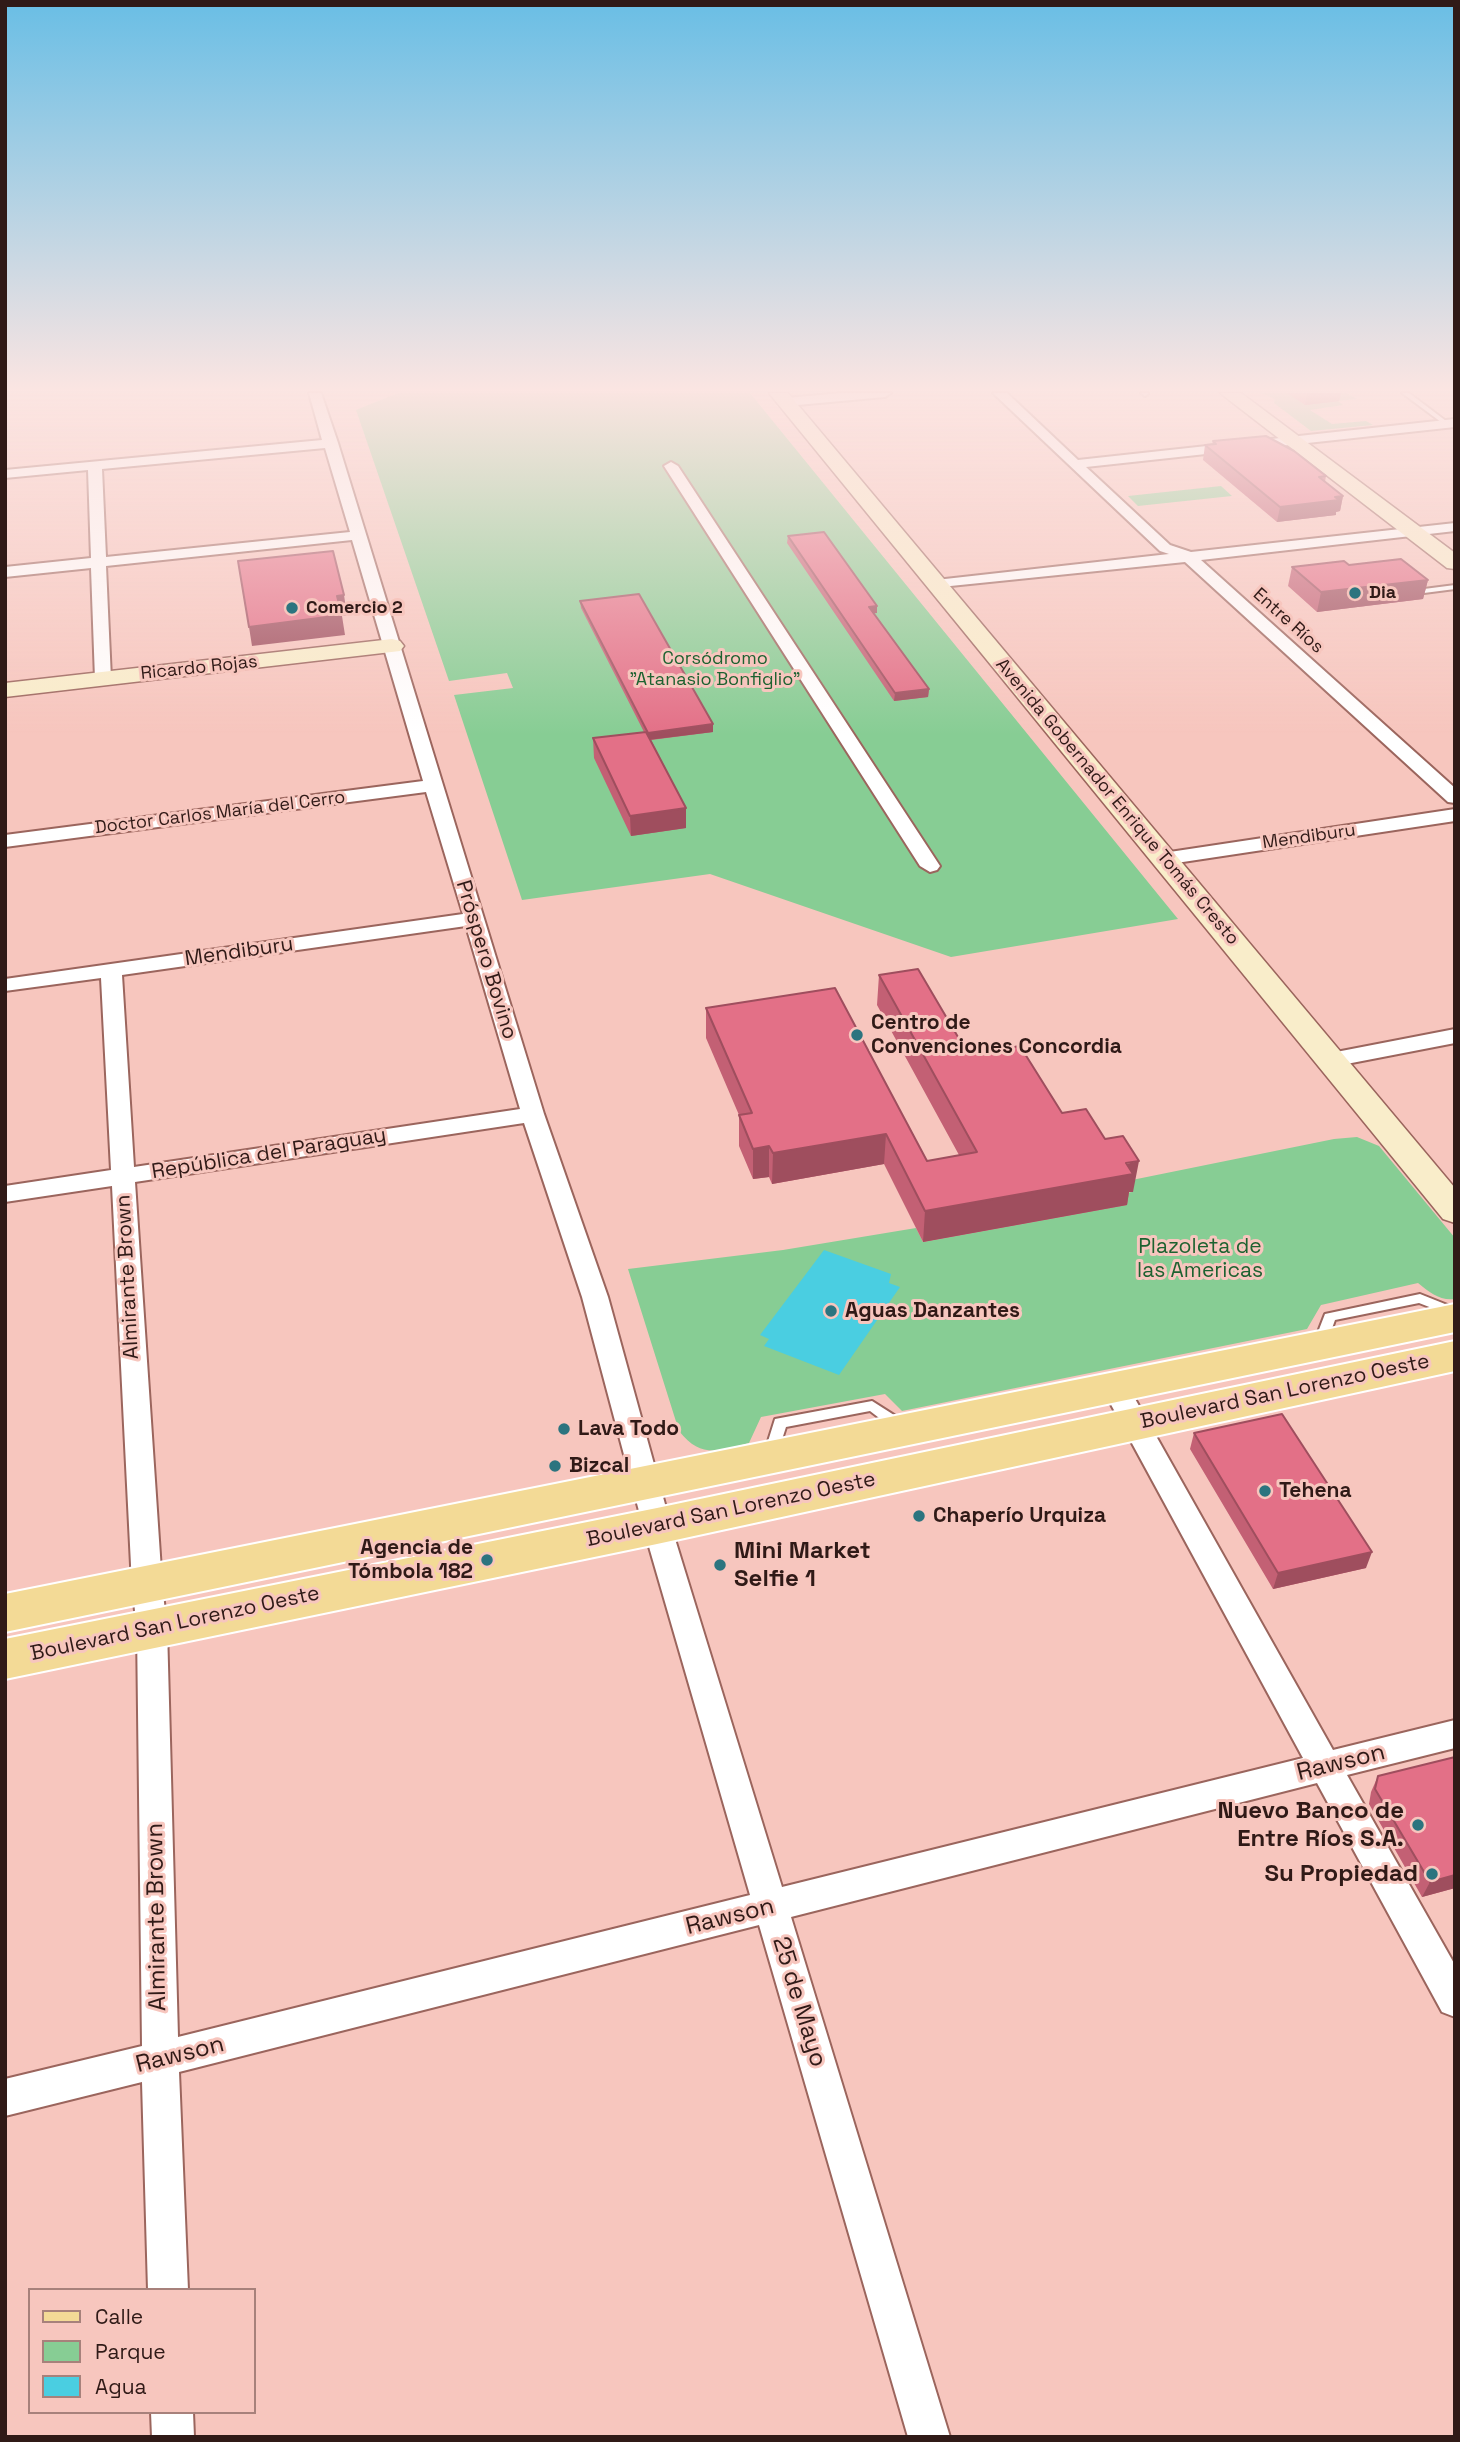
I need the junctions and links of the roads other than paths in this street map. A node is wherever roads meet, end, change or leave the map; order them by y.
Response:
1 (97, 507) edge
2 (350, 507) edge
3 (698, 507) edge
4 (872, 507) edge
5 (1122, 507) edge
6 (1380, 507) edge
7 (1455, 527) edge
8 (1413, 531) junction
9 (359, 535) junction
10 (1188, 556) junction
11 (99, 562) junction
12 (1455, 563) edge
13 (5, 572) edge
14 (936, 585) junction
15 (1455, 587) edge
16 (1424, 591) edge
17 (392, 646) junction
18 (103, 678) junction
19 (5, 690) edge
20 (435, 785) junction
21 (1455, 798) edge
22 (1455, 816) edge
23 (5, 841) edge
24 (1163, 859) junction
25 (930, 866) dead end
26 (473, 919) junction
27 (111, 969) junction
28 (5, 985) edge
29 (1455, 1037) edge
30 (1331, 1060) junction
31 (533, 1114) junction
32 (122, 1176) junction
33 (5, 1194) edge
34 (1455, 1211) edge
35 (1455, 1316) edge
36 (1455, 1356) edge
37 (1125, 1406) junction
38 (645, 1485) junction
39 (657, 1526) junction
40 (149, 1607) junction
41 (5, 1613) edge
42 (5, 1659) edge
43 (1455, 1734) edge
44 (1326, 1767) junction
45 (771, 1907) junction
46 (1455, 2000) edge
47 (160, 2061) junction
48 (5, 2098) edge
49 (168, 2288) edge
50 (172, 2414) edge
51 (173, 2437) edge
52 (929, 2437) edge

1 - 11 street
2 - 9 street, Próspero Bovino
3 - 25 street
4 - 14 street, Avenida Gobernador Enrique Tomás Cresto
5 - 10 street, Entre Ríos
6 - 8 street
7 - 8 street
8 - 10 street
8 - 12 street
9 - 11 street
9 - 17 street, Próspero Bovino
10 - 14 street
10 - 21 street, Entre Ríos
11 - 13 street
11 - 18 street
14 - 24 street, Avenida Gobernador Enrique Tomás Cresto
15 - 16 lane
17 - 18 street, Ricardo Rojas
17 - 20 street, Próspero Bovino
18 - 19 street, Ricardo Rojas
20 - 23 street, Doctor Carlos María del Cerro
20 - 26 street, Próspero Bovino
22 - 24 street, Mendiburu
24 - 30 street, Avenida Gobernador Enrique Tomás Cresto
26 - 27 street, Mendiburu
26 - 31 street, Próspero Bovino
27 - 28 street, Mendiburu
27 - 32 street, Almirante Brown
29 - 30 street
30 - 34 street, Avenida Gobernador Enrique Tomás Cresto
31 - 32 street, República del Paraguay
31 - 38 street, Próspero Bovino
32 - 33 street, República del Paraguay
32 - 40 street, Almirante Brown
35 - 37 main road, Boulevard San Lorenzo Oeste
36 - 37 main road, Boulevard San Lorenzo Oeste
37 - 38 main road, Boulevard San Lorenzo Oeste
37 - 39 main road, Boulevard San Lorenzo Oeste
37 - 44 street
38 - 39 street, Próspero Bovino
38 - 40 main road, Boulevard San Lorenzo Oeste
39 - 40 main road, Boulevard San Lorenzo Oeste
39 - 45 street, 25 de Mayo
40 - 41 main road, Boulevard San Lorenzo Oeste
40 - 42 main road, Boulevard San Lorenzo Oeste
40 - 47 street, Almirante Brown
43 - 44 street, Rawson
44 - 45 street, Rawson
44 - 46 street
45 - 47 street, Rawson
45 - 52 street, 25 de Mayo
47 - 48 street, Rawson
47 - 49 street, Almirante Brown
50 - 51 street

